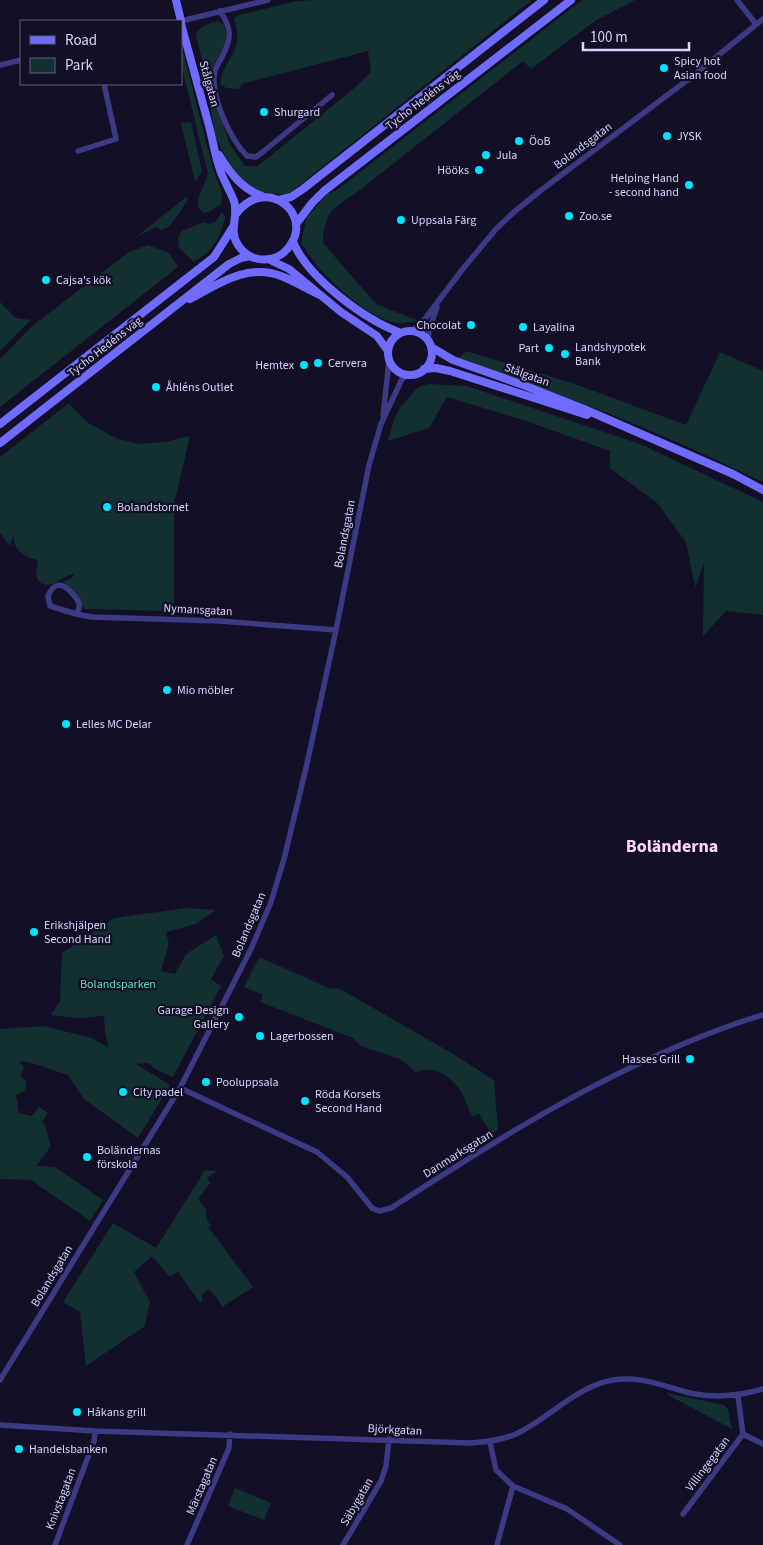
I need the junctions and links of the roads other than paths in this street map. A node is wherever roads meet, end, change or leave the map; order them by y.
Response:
1 (176, 0) edge
2 (268, 0) edge
3 (544, 0) edge
4 (570, 0) edge
5 (737, 0) edge
6 (220, 11) junction
7 (763, 19) edge
8 (181, 20) edge
9 (182, 22) edge
10 (756, 24) junction
11 (182, 26) edge
12 (20, 60) edge
13 (0, 65) edge
14 (104, 85) edge
15 (332, 95) dead end
16 (215, 150) junction
17 (78, 151) dead end
18 (262, 196) junction
19 (279, 200) junction
20 (236, 214) junction
21 (296, 224) junction
22 (233, 227) junction
23 (293, 242) junction
24 (250, 256) junction
25 (270, 260) junction
26 (320, 295) junction
27 (438, 303) junction
28 (171, 309) junction
29 (412, 331) junction
30 (401, 333) junction
31 (430, 344) junction
32 (388, 352) junction
33 (390, 361) junction
34 (424, 369) junction
35 (407, 375) junction
36 (615, 423) junction
37 (0, 424) edge
38 (382, 424) junction
39 (0, 443) edge
40 (763, 490) edge
41 (76, 614) junction
42 (336, 630) junction
43 (763, 1015) edge
44 (180, 1088) junction
45 (0, 1380) edge
46 (763, 1389) edge
47 (738, 1396) junction
48 (0, 1427) edge
49 (95, 1431) junction
50 (230, 1434) junction
51 (744, 1434) junction
52 (389, 1439) junction
53 (490, 1442) junction
54 (763, 1444) edge
55 (513, 1486) junction
56 (683, 1514) dead end
57 (55, 1545) edge
58 (187, 1545) edge
59 (343, 1545) edge
60 (497, 1545) edge
61 (620, 1545) edge

1 - 8 main road, Stålgatan
2 - 6 street
3 - 19 main road, Tycho Hedéns väg
4 - 21 main road, Tycho Hedéns väg
5 - 10 street
6 - 9 street
6 - 15 street
7 - 10 street, Bolandsgatan
10 - 27 street, Bolandsgatan
11 - 16 main road, Stålgatan
12 - 13 street
14 - 17 street
16 - 18 main road, Stålgatan
16 - 20 main road, Stålgatan
18 - 19 main road
18 - 20 main road
19 - 21 main road
20 - 22 main road
21 - 23 main road
22 - 24 main road
22 - 37 main road, Tycho Hedéns väg
23 - 25 main road
23 - 30 main road
24 - 25 main road
24 - 28 main road, Tycho Hedéns väg
25 - 26 main road
26 - 28 main road
26 - 32 main road
27 - 29 street, Bolandsgatan
27 - 31 street, Bolandsgatan
28 - 39 main road, Tycho Hedéns väg
29 - 30 main road
29 - 31 main road
30 - 32 main road
31 - 34 main road
31 - 36 main road, Stålgatan
32 - 33 main road
33 - 35 main road
33 - 38 street, Bolandsgatan
34 - 35 main road
34 - 36 main road, Stålgatan
35 - 38 street, Bolandsgatan
36 - 40 main road, Stålgatan
38 - 42 street, Bolandsgatan
41 - 41 street, Nymansgatan
41 - 42 street, Nymansgatan
42 - 44 street, Bolandsgatan
43 - 44 street, Danmarksgatan
44 - 45 street, Bolandsgatan
46 - 47 street, Björkgatan
47 - 51 street, Villingegatan
47 - 53 street, Björkgatan
48 - 49 street, Björkgatan
49 - 50 street, Björkgatan
49 - 57 street, Knivstagatan
50 - 52 street, Björkgatan
50 - 58 street, Märstagatan
51 - 54 street
51 - 56 street, Villingegatan
52 - 53 street, Björkgatan
52 - 59 street, Säbygatan
53 - 55 street
55 - 60 street
55 - 61 street

